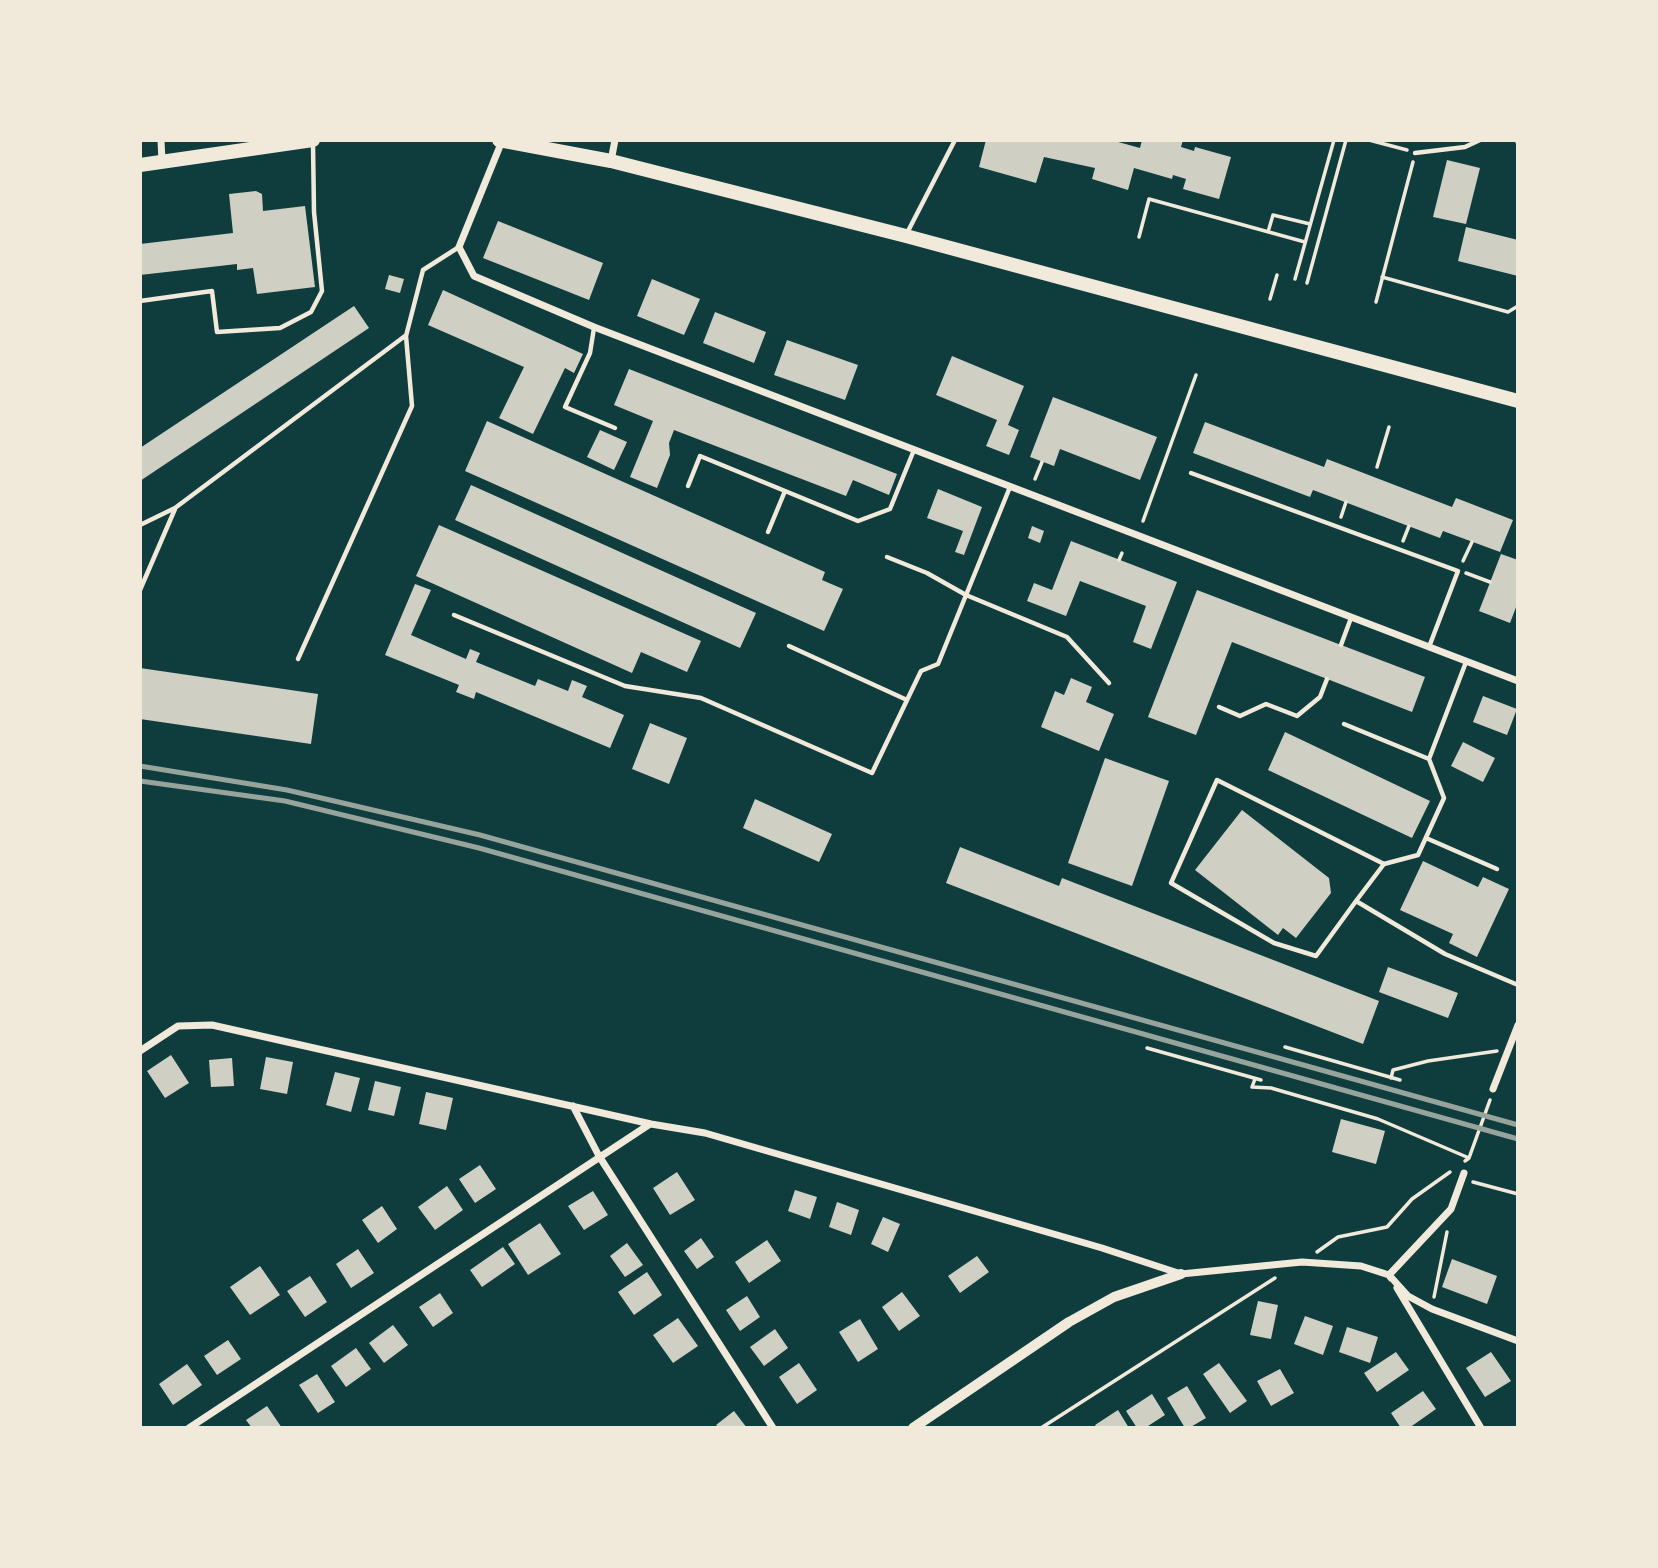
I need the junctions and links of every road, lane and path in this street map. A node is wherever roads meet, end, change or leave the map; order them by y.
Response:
1 (161, 140) edge
2 (313, 140) edge
3 (501, 140) edge
4 (615, 140) edge
5 (955, 140) edge
6 (1334, 140) edge
7 (1346, 140) edge
8 (1370, 140) edge
9 (1480, 140) edge
10 (1415, 153) junction
11 (611, 161) junction
12 (163, 162) junction
13 (140, 165) edge
14 (1310, 224) junction
15 (1268, 232) junction
16 (906, 236) junction
17 (1139, 236) dead end
18 (1306, 242) junction
19 (459, 247) junction
20 (1277, 275) dead end
21 (1382, 278) junction
22 (1295, 279) dead end
23 (1307, 283) dead end
24 (1270, 299) dead end
25 (140, 301) edge
26 (1376, 302) dead end
27 (1518, 306) edge
28 (594, 327) junction
29 (405, 336) junction
30 (1196, 375) dead end
31 (1518, 401) edge
32 (615, 428) dead end
33 (1389, 428) dead end
34 (914, 450) junction
35 (1042, 461) dead end
36 (1377, 467) dead end
37 (1191, 473) dead end
38 (1035, 479) dead end
39 (688, 486) dead end
40 (1010, 487) junction
41 (785, 491) junction
42 (175, 508) junction
43 (1143, 521) dead end
44 (140, 525) edge
45 (768, 532) dead end
46 (1122, 553) dead end
47 (887, 557) dead end
48 (1119, 560) dead end
49 (140, 590) edge
50 (966, 595) junction
51 (454, 615) dead end
52 (1351, 618) junction
53 (1341, 645) dead end
54 (789, 646) dead end
55 (1429, 648) junction
56 (298, 659) dead end
57 (1466, 662) junction
58 (1327, 679) dead end
59 (1518, 681) edge
60 (1109, 683) dead end
61 (907, 700) junction
62 (1219, 707) dead end
63 (1344, 724) dead end
64 (1429, 759) junction
65 (1426, 838) junction
66 (1384, 864) junction
67 (1497, 869) dead end
68 (1356, 901) junction
69 (1518, 985) edge
70 (1518, 1025) edge
71 (1285, 1047) dead end
72 (1147, 1048) dead end
73 (140, 1051) edge
74 (1508, 1052) junction
75 (1391, 1078) junction
76 (1255, 1079) junction
77 (1261, 1080) dead end
78 (1400, 1080) dead end
79 (1493, 1090) joint
80 (573, 1107) junction
81 (651, 1124) junction
82 (599, 1156) junction
83 (1469, 1157) junction
84 (1463, 1176) junction
85 (1518, 1194) edge
86 (1451, 1209) junction
87 (1302, 1262) junction
88 (1181, 1274) junction
89 (1389, 1275) junction
90 (1432, 1309) junction
91 (1518, 1341) edge
92 (189, 1428) edge
93 (774, 1428) edge
94 (913, 1428) edge
95 (1041, 1428) edge
96 (1481, 1428) edge

1 - 12 street
2 - 12 main road
2 - 25 lane
3 - 11 main road
3 - 19 street
4 - 11 street
5 - 16 lane
6 - 14 path
7 - 23 path
8 - 10 path
9 - 10 lane
10 - 21 path
11 - 16 main road
12 - 13 main road
14 - 15 path
14 - 18 path
15 - 17 path
15 - 18 path
16 - 31 main road
18 - 22 path
19 - 28 street
19 - 29 lane
20 - 24 path
21 - 26 path
21 - 27 path
28 - 32 lane
28 - 34 street
29 - 42 lane
29 - 56 lane
30 - 43 path
33 - 36 path
34 - 40 street
34 - 41 lane
35 - 38 path
37 - 55 lane
39 - 41 lane
40 - 50 lane
40 - 52 street
41 - 45 lane
42 - 44 lane
42 - 49 lane
46 - 48 path
47 - 50 lane
50 - 60 lane
50 - 61 lane
51 - 61 lane
52 - 53 lane
52 - 55 street
54 - 61 lane
55 - 57 street
57 - 59 street
57 - 64 lane
58 - 62 lane
63 - 64 lane
64 - 65 lane
65 - 66 lane
65 - 67 lane
66 - 68 lane
66 - 68 lane
68 - 69 lane
70 - 74 street
71 - 75 path
72 - 76 path
73 - 80 street
74 - 75 path
74 - 79 street
75 - 78 path
76 - 77 path
76 - 83 path
79 - 83 path
80 - 81 street
80 - 82 street
81 - 82 street
81 - 88 street
82 - 92 street
82 - 93 street
83 - 84 path
83 - 87 path
84 - 85 path
84 - 86 street
86 - 89 street
86 - 90 path
87 - 88 street
87 - 89 street
87 - 95 path
88 - 94 street
89 - 90 street
89 - 96 street
90 - 91 street

